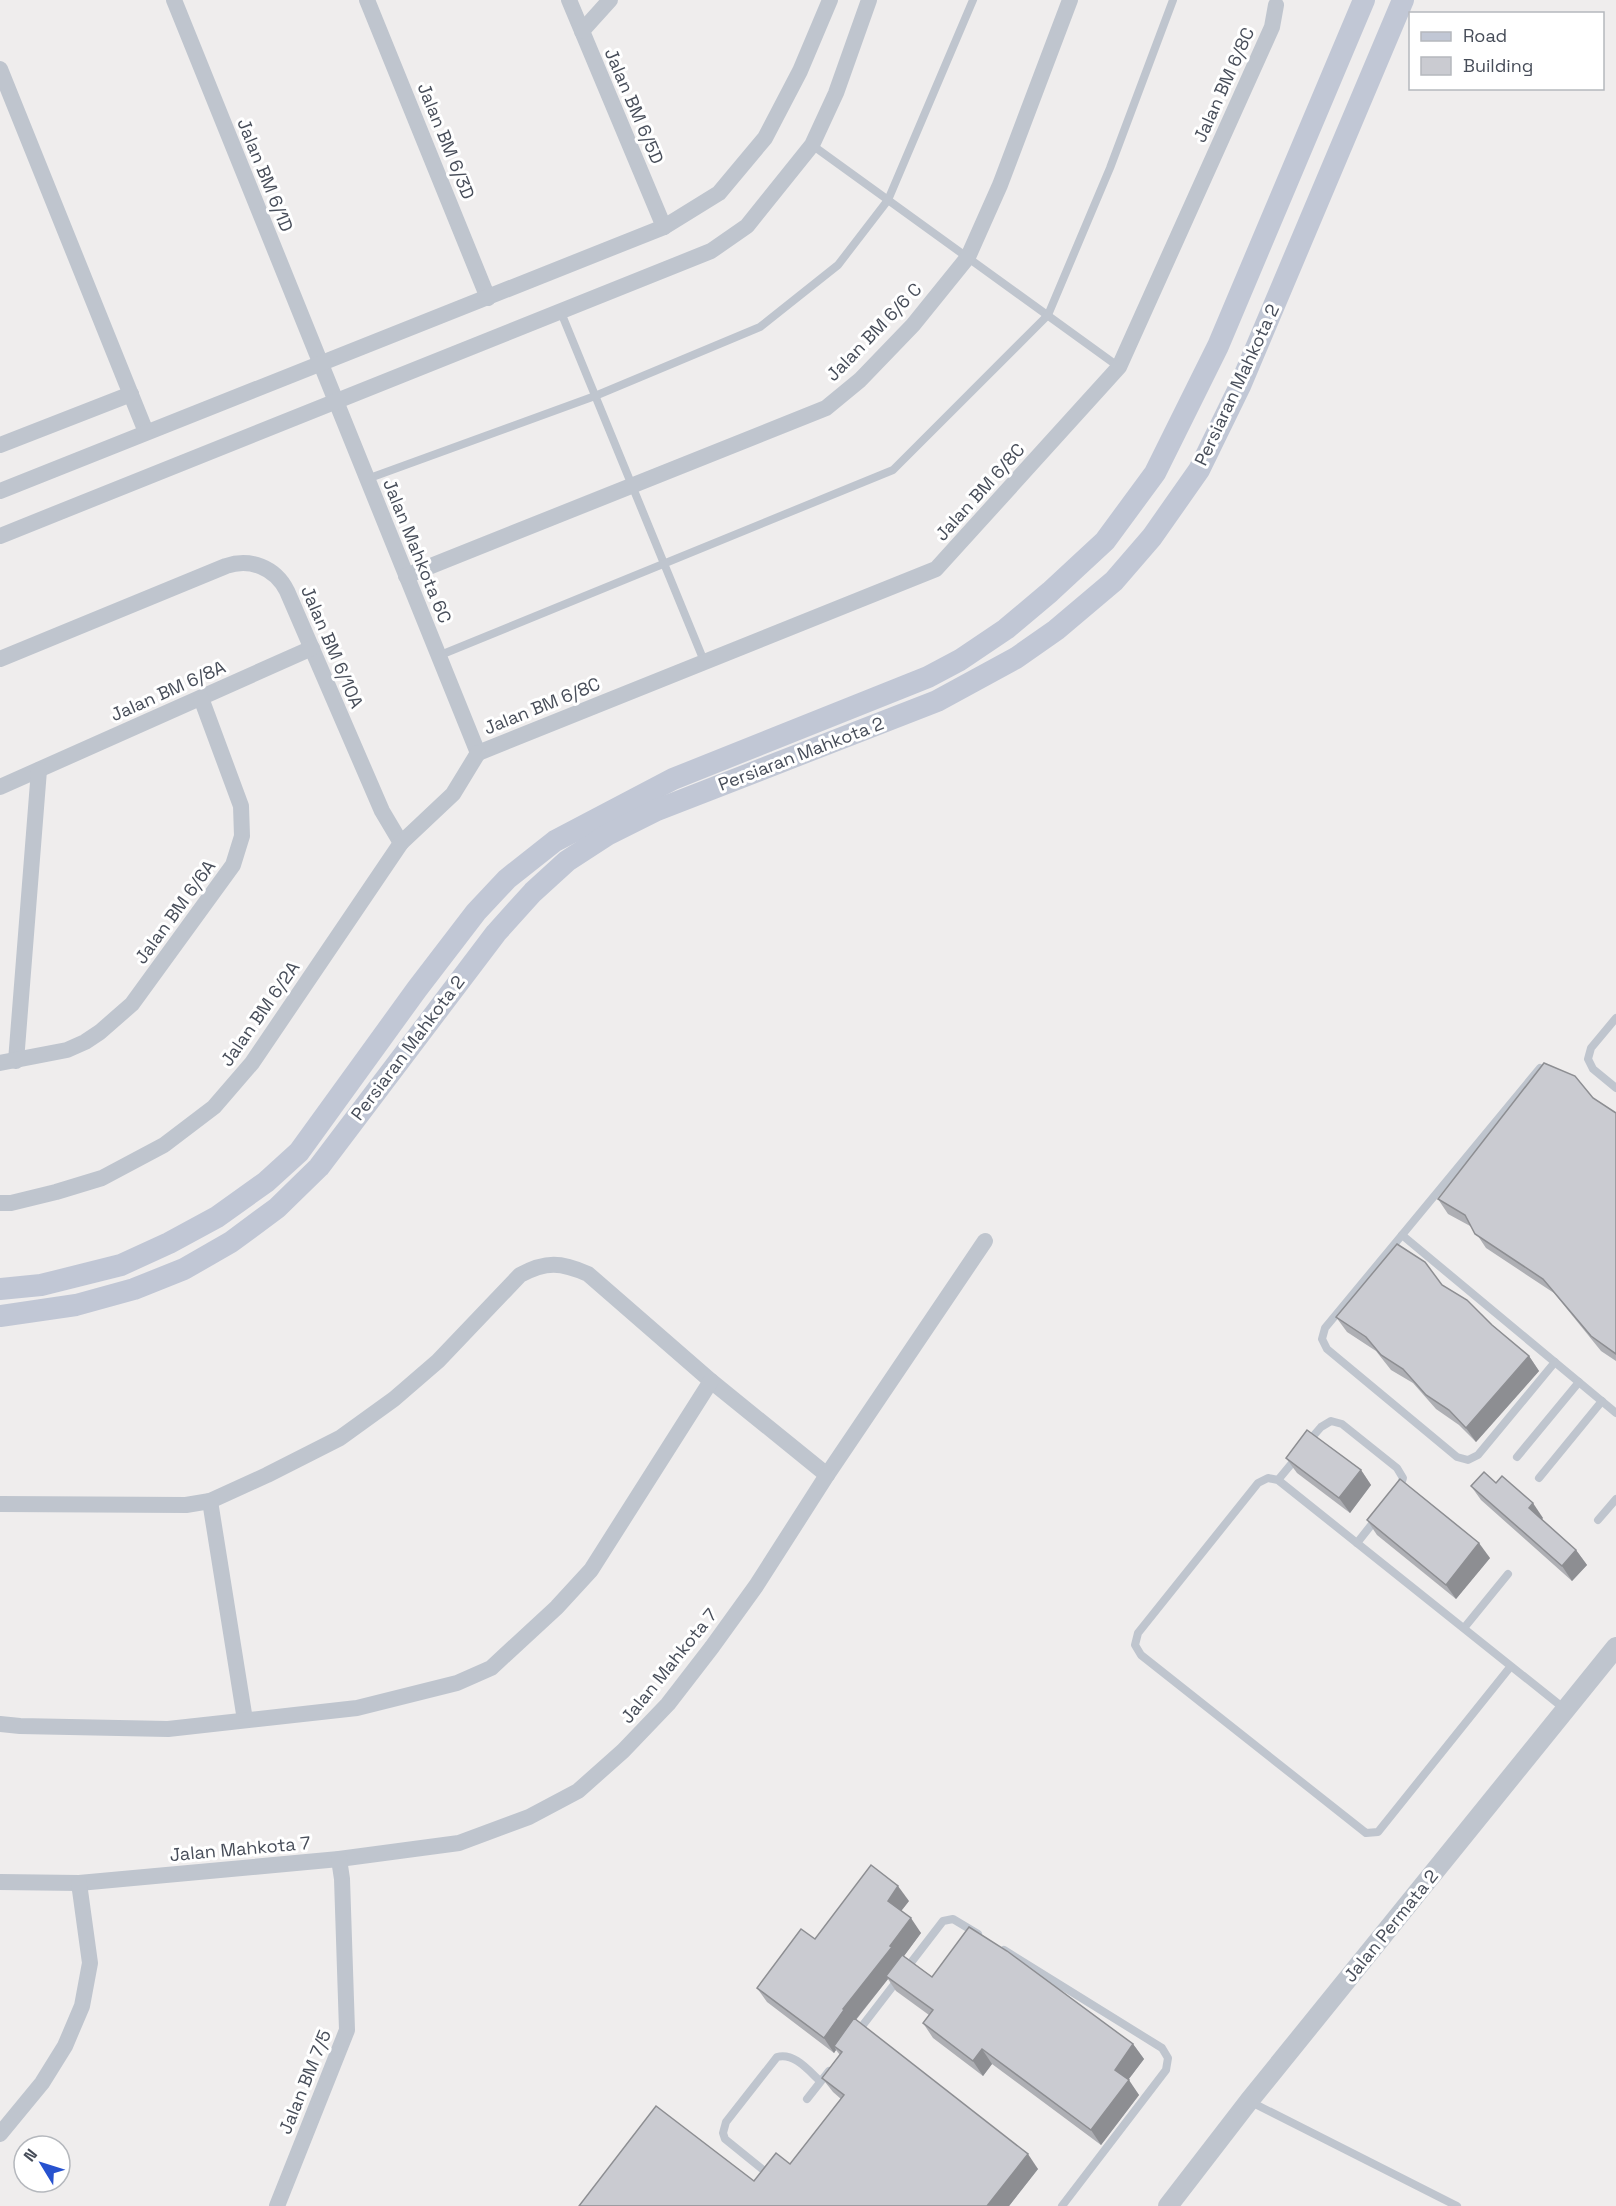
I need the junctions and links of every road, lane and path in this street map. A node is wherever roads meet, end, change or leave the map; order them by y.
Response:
1 (174, 0) edge
2 (367, 0) edge
3 (569, 0) edge
4 (610, 0) edge
5 (830, 0) edge
6 (869, 0) edge
7 (974, 0) edge
8 (1070, 0) edge
9 (1173, 0) edge
10 (1364, 0) edge
11 (1403, 0) edge
12 (1276, 2) edge
13 (582, 31) junction
14 (0, 69) edge
15 (812, 145) junction
16 (888, 200) junction
17 (664, 227) junction
18 (968, 257) junction
19 (488, 298) junction
20 (560, 310) junction
21 (1048, 315) junction
22 (320, 364) junction
23 (1119, 367) junction
24 (131, 394) junction
25 (595, 396) junction
26 (335, 402) junction
27 (146, 432) junction
28 (0, 446) edge
29 (367, 480) junction
30 (632, 485) junction
31 (0, 490) edge
32 (0, 536) edge
33 (664, 564) junction
34 (406, 576) junction
35 (312, 648) junction
36 (438, 656) junction
37 (0, 659) edge
38 (704, 661) junction
39 (928, 677) junction
40 (201, 698) junction
41 (936, 701) junction
42 (478, 753) junction
43 (39, 770) junction
44 (0, 787) edge
45 (401, 843) junction
46 (1616, 1018) edge
47 (8, 1062) edge
48 (1542, 1066) edge
49 (1616, 1088) edge
50 (0, 1203) edge
51 (1402, 1235) junction
52 (985, 1241) dead end
53 (0, 1289) edge
54 (0, 1316) edge
55 (1555, 1362) junction
56 (711, 1381) junction
57 (1579, 1382) junction
58 (1602, 1401) junction
59 (1616, 1413) edge
60 (1517, 1457) dead end
61 (827, 1475) junction
62 (1539, 1478) dead end
63 (1278, 1480) junction
64 (1392, 1498) edge
65 (1616, 1499) edge
66 (210, 1501) junction
67 (0, 1504) edge
68 (1385, 1507) edge
69 (1598, 1520) dead end
70 (1357, 1543) junction
71 (1508, 1574) dead end
72 (1464, 1628) junction
73 (1616, 1647) edge
74 (1511, 1666) junction
75 (1566, 1710) junction
76 (245, 1720) junction
77 (0, 1724) edge
78 (339, 1859) junction
79 (0, 1882) edge
80 (79, 1883) junction
81 (989, 1940) edge
82 (999, 1947) edge
83 (848, 2045) edge
84 (834, 2063) edge
85 (820, 2081) junction
86 (807, 2098) dead end
87 (1249, 2101) junction
88 (0, 2134) edge
89 (762, 2169) edge
90 (277, 2206) edge
91 (1062, 2206) edge
92 (1168, 2206) edge
93 (1457, 2206) edge

1 - 22 street, Jalan BM 6/1D
2 - 19 street, Jalan BM 6/3D
3 - 13 street, Jalan BM 6/5D
4 - 13 street
5 - 17 street
6 - 15 street
7 - 16 lane
8 - 18 street, Jalan BM 6/6 C
9 - 21 lane
10 - 39 main road, Persiaran Mahkota 2
11 - 41 main road, Persiaran Mahkota 2
12 - 23 street, Jalan BM 6/8C
13 - 17 street, Jalan BM 6/5D
14 - 24 street
15 - 16 lane
15 - 20 street
16 - 18 lane
16 - 25 lane
17 - 19 street
18 - 21 lane
18 - 30 street, Jalan BM 6/6 C
19 - 22 street
20 - 25 lane
20 - 26 street
21 - 23 lane
21 - 33 lane
22 - 26 street, Jalan Mahkota 6C
22 - 27 street
23 - 38 street, Jalan BM 6/8C
24 - 27 street
24 - 28 street
25 - 29 lane
25 - 30 lane
26 - 29 street, Jalan Mahkota 6C
26 - 32 street
27 - 31 street
29 - 34 street, Jalan Mahkota 6C
30 - 33 lane
30 - 34 street, Jalan BM 6/6 C
33 - 36 lane
33 - 38 lane
34 - 36 street, Jalan Mahkota 6C
35 - 37 street, Jalan BM 6/10A
35 - 40 street, Jalan BM 6/8A
35 - 45 street, Jalan BM 6/10A
36 - 42 street, Jalan Mahkota 6C
38 - 42 street, Jalan BM 6/8C
39 - 41 main road
39 - 53 main road, Persiaran Mahkota 2
40 - 43 street, Jalan BM 6/8A
40 - 47 street, Jalan BM 6/6A
41 - 54 main road, Persiaran Mahkota 2
42 - 45 street, Jalan BM 6/2A
43 - 44 street, Jalan BM 6/8A
43 - 47 street
45 - 50 street, Jalan BM 6/2A
46 - 49 lane
48 - 51 lane
51 - 55 lane
51 - 55 lane
52 - 61 street, Jalan Mahkota 7
55 - 57 lane
56 - 61 street
56 - 66 street
56 - 76 street
57 - 58 lane
57 - 60 lane
58 - 59 lane
58 - 62 lane
61 - 78 street, Jalan Mahkota 7
63 - 64 lane
63 - 70 lane
63 - 74 lane
65 - 69 lane
66 - 67 street
66 - 76 street
68 - 70 lane
70 - 72 lane
71 - 72 lane
72 - 74 lane
73 - 75 street, Jalan Permata 2
74 - 75 lane
75 - 87 street, Jalan Permata 2
76 - 77 street
78 - 80 street, Jalan Mahkota 7
78 - 90 street, Jalan BM 7/5
79 - 80 street, Jalan Mahkota 7
80 - 88 street
81 - 83 lane
82 - 91 lane
84 - 85 lane
85 - 86 lane
85 - 89 lane
87 - 92 street, Jalan Permata 2
87 - 93 lane

